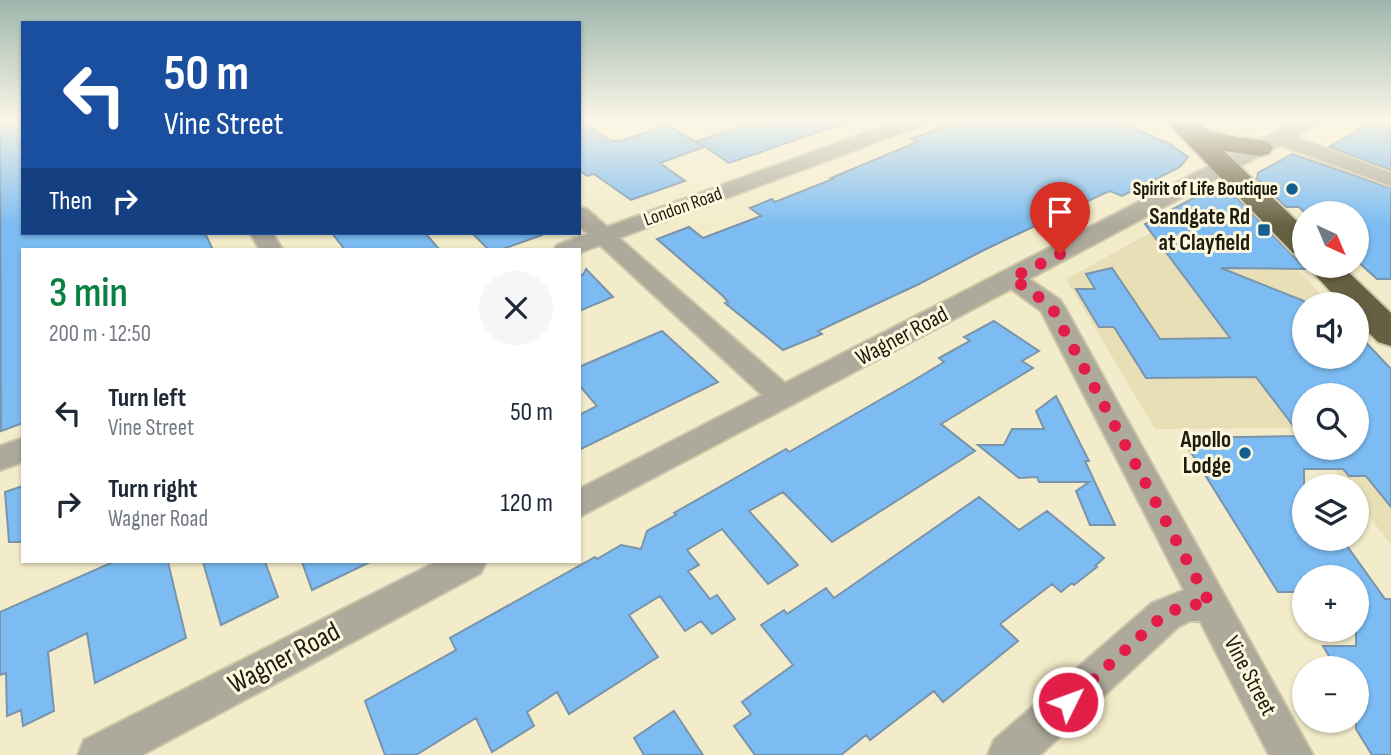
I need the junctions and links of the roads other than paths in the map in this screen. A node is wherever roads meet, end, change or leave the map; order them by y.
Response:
1 (823, 155) edge
2 (1213, 155) edge
3 (1247, 155) edge
4 (1310, 155) edge
5 (1225, 167) junction
6 (1391, 180) edge
7 (581, 216) edge
8 (1292, 234) edge
9 (604, 236) junction
10 (571, 248) edge
11 (1012, 278) junction
12 (1335, 278) edge
13 (1391, 334) edge
14 (783, 398) junction
15 (21, 451) edge
16 (0, 458) edge
17 (581, 503) edge
18 (467, 563) edge
19 (1210, 604) junction
20 (99, 755) edge
21 (1009, 755) edge
22 (1292, 755) edge

1 - 9 street, London Road
2 - 5 highway
3 - 5 street, Wagner Road
4 - 6 street
5 - 8 highway
5 - 11 street, Wagner Road
7 - 9 street
9 - 10 street, London Road
9 - 14 street
11 - 14 street, Wagner Road
11 - 19 street, Vine Street
12 - 13 highway
14 - 17 street, Wagner Road
15 - 16 street
18 - 20 street, Wagner Road
19 - 21 street
19 - 22 street, Vine Street

